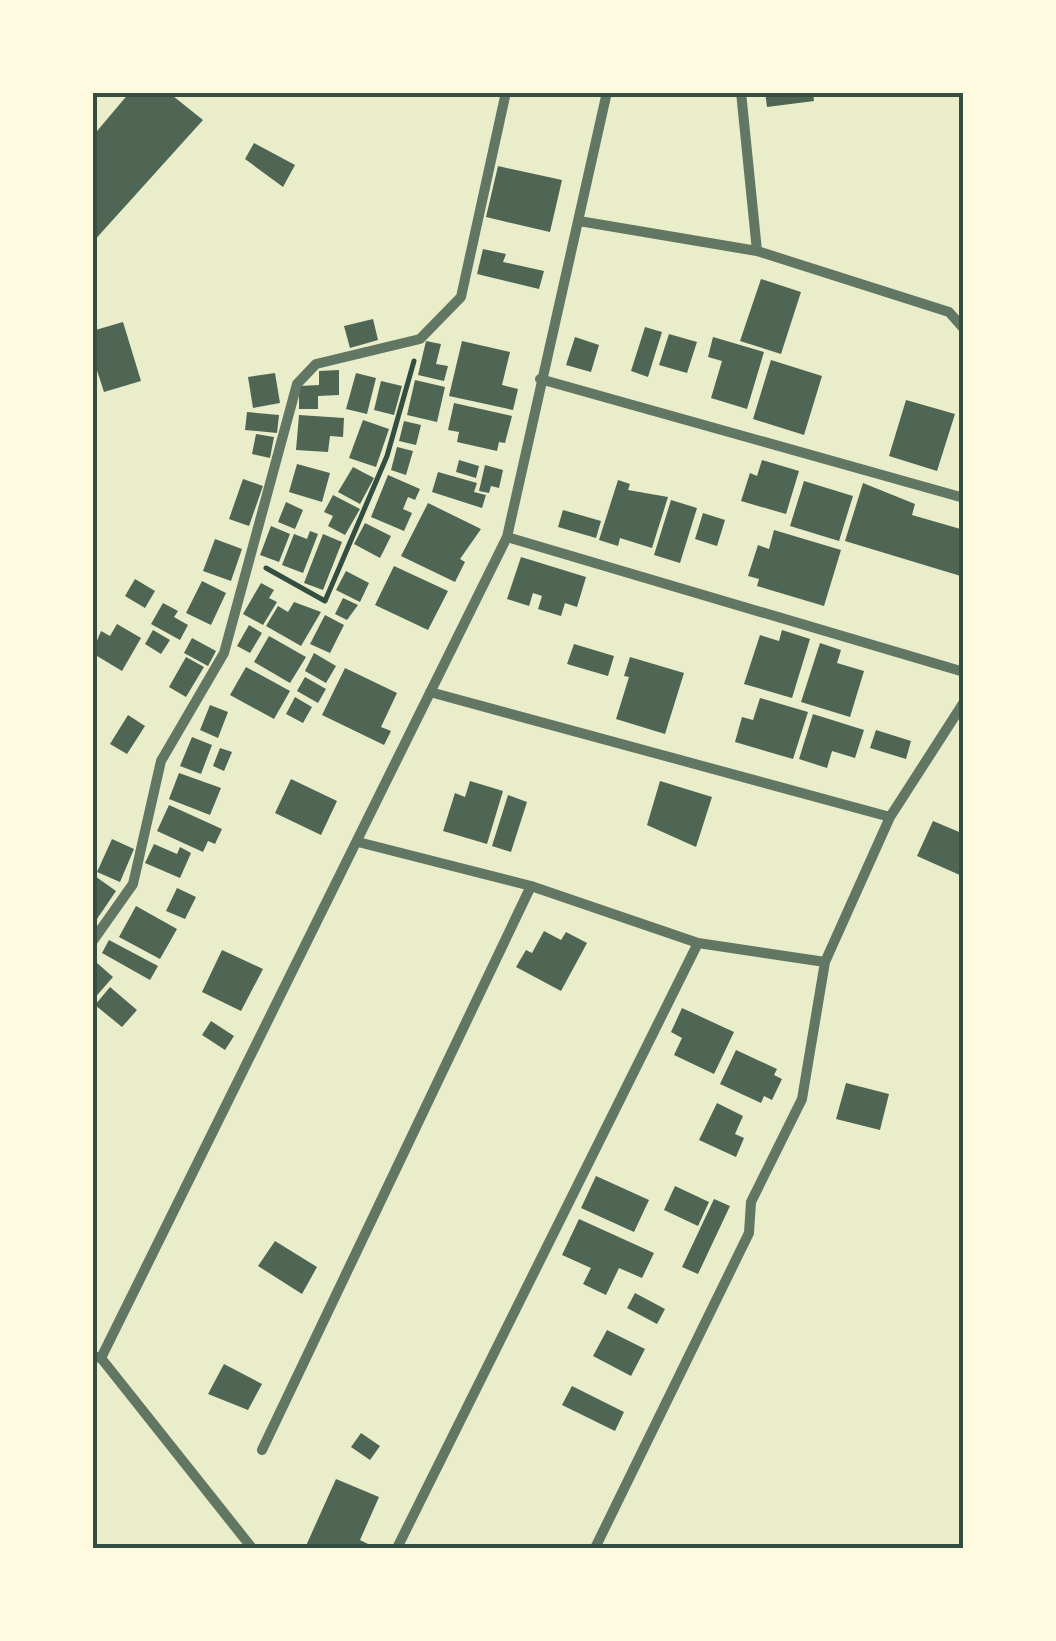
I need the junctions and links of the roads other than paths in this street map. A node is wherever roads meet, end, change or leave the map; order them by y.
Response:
1 (506, 92) edge
2 (607, 92) edge
3 (741, 92) edge
4 (580, 221) junction
5 (757, 251) junction
6 (964, 328) edge
7 (540, 379) junction
8 (964, 498) edge
9 (507, 537) junction
10 (964, 672) edge
11 (430, 692) junction
12 (964, 702) edge
13 (890, 817) junction
14 (358, 842) junction
15 (531, 886) junction
16 (92, 942) edge
17 (698, 943) junction
18 (826, 962) junction
19 (97, 1357) edge
20 (262, 1450) dead end
21 (252, 1548) edge
22 (397, 1548) edge
23 (595, 1548) edge

1 - 16 street
2 - 4 street
3 - 5 street
4 - 5 street
4 - 7 street
5 - 6 street
7 - 8 street
7 - 9 street
9 - 10 street
9 - 11 street
11 - 13 street
11 - 14 street
12 - 13 street
13 - 18 street
14 - 15 street
14 - 19 street
15 - 17 street
15 - 20 street
17 - 18 street
17 - 22 street
18 - 23 street
19 - 21 street

